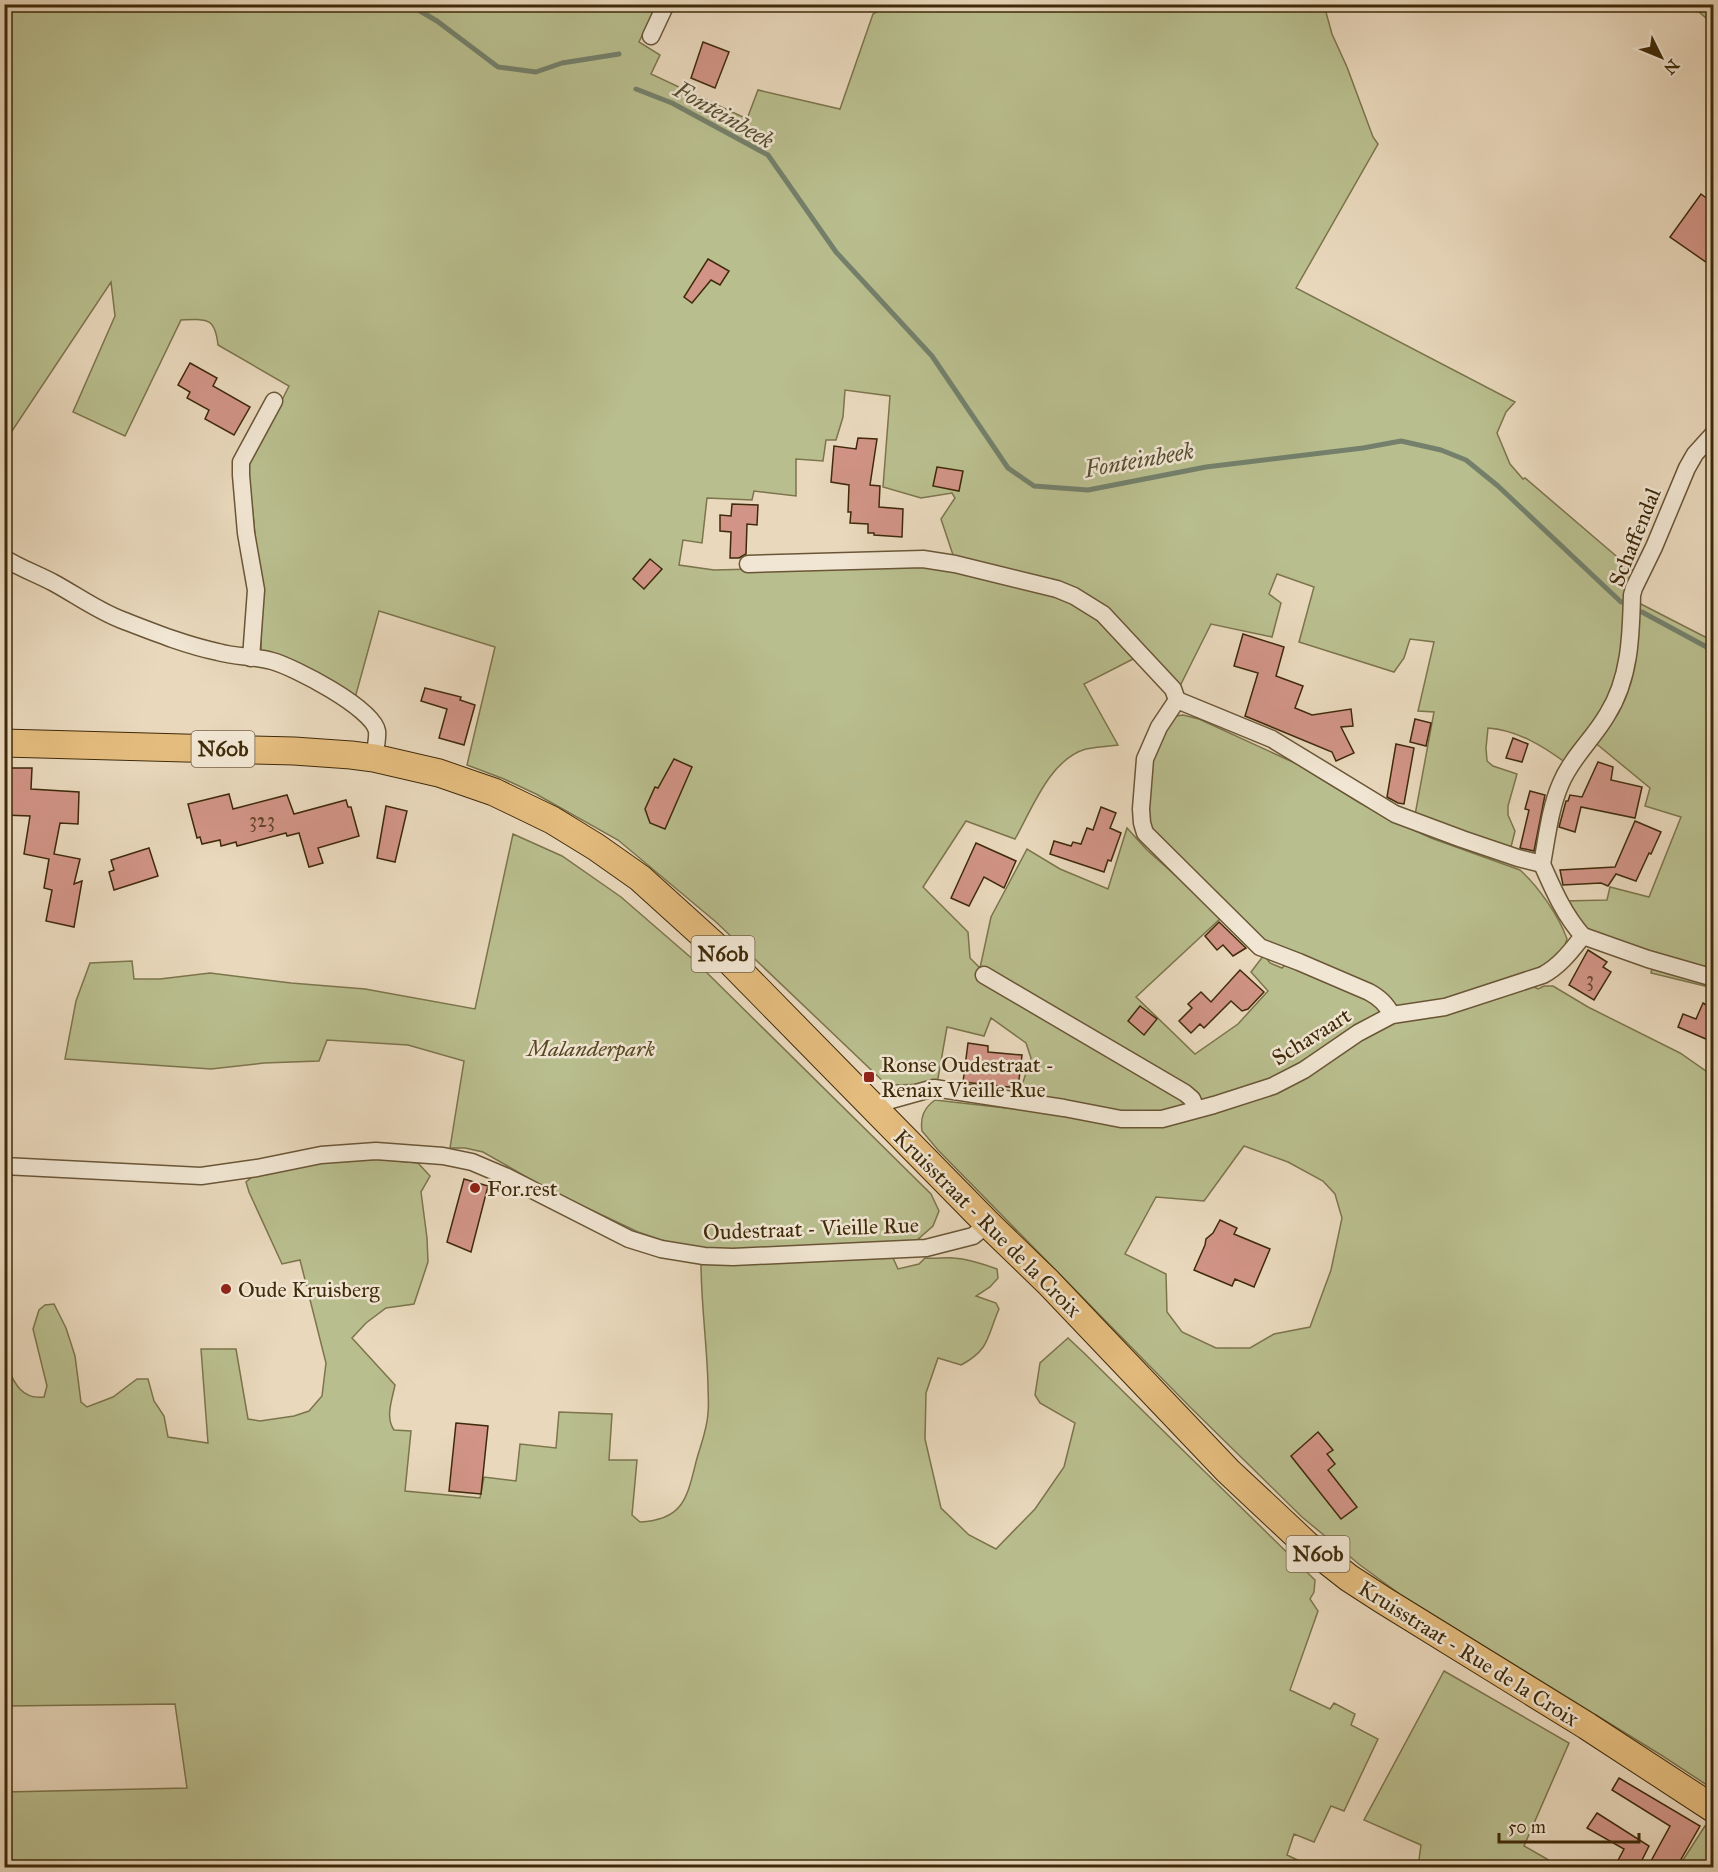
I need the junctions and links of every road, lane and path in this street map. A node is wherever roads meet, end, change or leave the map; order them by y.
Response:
1 (666, 4) edge
2 (651, 36) dead end
3 (274, 401) dead end
4 (1713, 433) edge
5 (4, 558) edge
6 (748, 564) dead end
7 (251, 658) junction
8 (1177, 700) junction
9 (4, 743) edge
10 (374, 758) junction
11 (1542, 864) junction
12 (1583, 936) junction
13 (984, 975) dead end
14 (1713, 978) edge
15 (1392, 1015) junction
16 (876, 1109) junction
17 (1196, 1109) junction
18 (4, 1166) edge
19 (988, 1224) junction
20 (1713, 1809) edge

1 - 2 street
3 - 7 street
4 - 11 street, Schaffendal
5 - 7 street
6 - 8 street
7 - 10 street
8 - 11 street
8 - 15 street
9 - 10 main road, Kruisstraat - Rue de la Croix / N60b
10 - 16 main road, Kruisstraat - Rue de la Croix / N60b
11 - 12 street
12 - 14 street
12 - 15 street, Schavaart
13 - 17 street
15 - 17 street, Schavaart
16 - 17 street, Schavaart
16 - 19 main road, Kruisstraat - Rue de la Croix / N60b
18 - 19 street, Oudestraat - Vieille Rue
19 - 20 main road, Kruisstraat - Rue de la Croix / N60b

